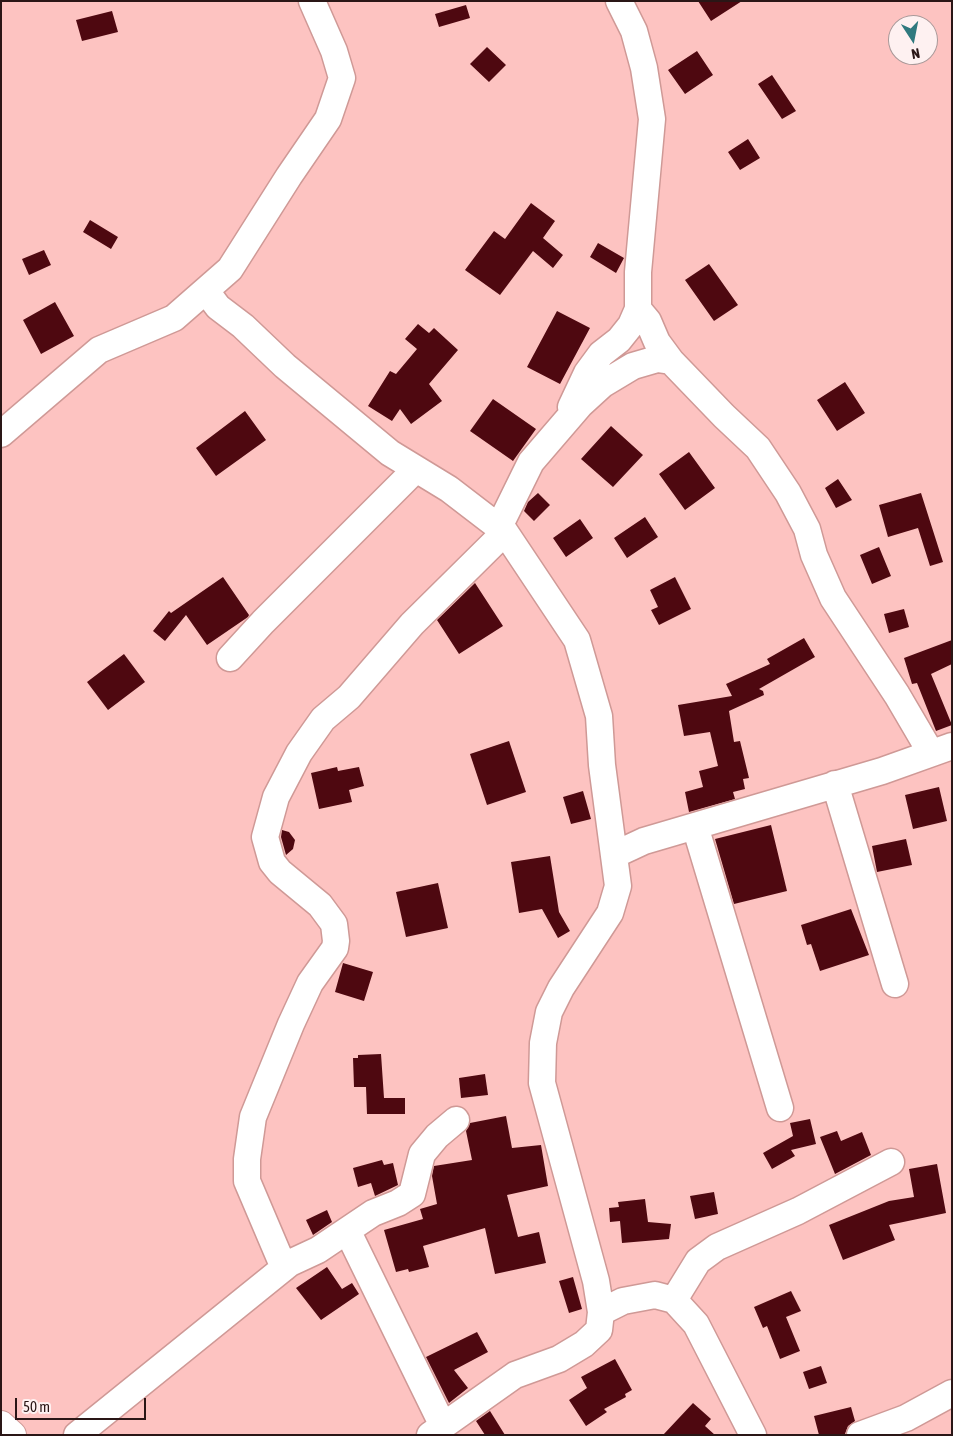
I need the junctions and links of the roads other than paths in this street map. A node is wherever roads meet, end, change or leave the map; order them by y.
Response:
1 (312, 1) edge
2 (619, 1) edge
3 (206, 291) junction
4 (638, 309) junction
5 (671, 361) junction
6 (566, 422) junction
7 (1, 434) edge
8 (416, 468) junction
9 (502, 530) junction
10 (230, 658) dead end
11 (946, 749) edge
12 (835, 784) junction
13 (695, 826) junction
14 (614, 855) junction
15 (895, 984) dead end
16 (780, 1108) dead end
17 (456, 1120) dead end
18 (891, 1162) dead end
19 (348, 1232) junction
20 (284, 1268) junction
21 (674, 1300) junction
22 (601, 1312) junction
23 (952, 1394) edge
24 (1, 1425) edge
25 (906, 1426) edge
26 (436, 1430) edge
27 (12, 1435) edge
28 (77, 1435) edge
29 (753, 1435) edge
30 (860, 1435) edge

1 - 3 street
2 - 4 street
3 - 7 street
3 - 8 street
4 - 5 street
4 - 6 street
5 - 6 street
5 - 11 street
6 - 9 street
8 - 9 street
8 - 10 street
9 - 14 street
9 - 20 street
11 - 12 street
12 - 13 street
12 - 15 street
13 - 14 street
13 - 16 street
14 - 22 street
17 - 19 street
18 - 21 street
19 - 20 street
19 - 26 street
20 - 28 street
21 - 22 street
21 - 29 street
22 - 26 street
23 - 25 street
24 - 27 main road
25 - 30 street

